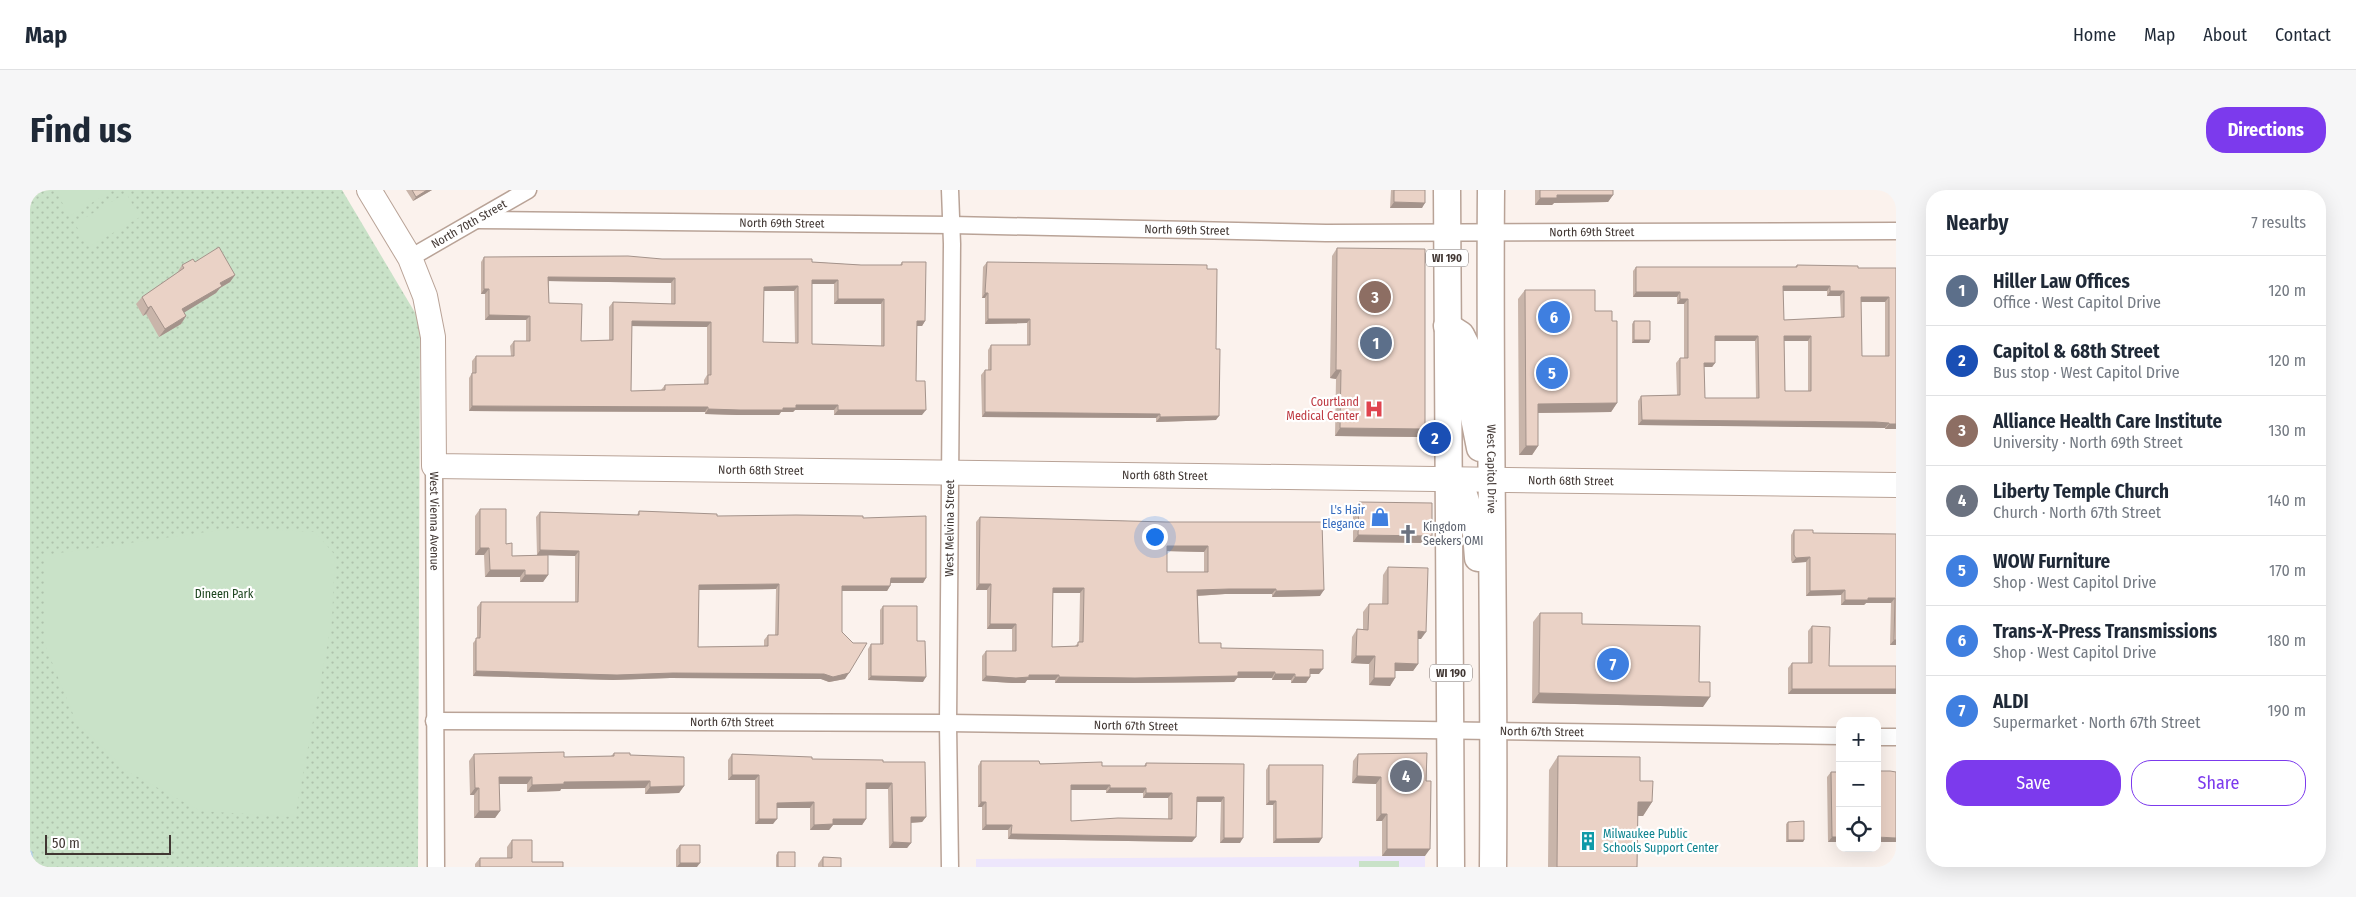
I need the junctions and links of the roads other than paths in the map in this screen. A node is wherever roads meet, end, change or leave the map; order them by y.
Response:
1 (369, 190) edge
2 (528, 190) edge
3 (950, 190) edge
4 (1447, 190) edge
5 (1491, 190) edge
6 (477, 220) junction
7 (952, 225) junction
8 (1896, 231) edge
9 (1447, 232) junction
10 (1491, 232) junction
11 (410, 258) junction
12 (1448, 326) junction
13 (434, 466) junction
14 (950, 474) junction
15 (1449, 479) junction
16 (1490, 479) junction
17 (1896, 485) edge
18 (1492, 602) junction
19 (434, 721) junction
20 (948, 723) junction
21 (1451, 732) junction
22 (1494, 732) junction
23 (1836, 736) edge
24 (1881, 737) edge
25 (1896, 737) edge
26 (436, 867) edge
27 (950, 867) edge
28 (1451, 867) edge
29 (1493, 867) edge

1 - 11 street, West Vienna Avenue
2 - 6 street, North 70th Street
3 - 7 street, West Melvina Street
4 - 9 main road, WI 190
5 - 10 main road, West Capitol Drive
6 - 7 street, North 69th Street
6 - 11 street, North 70th Street
7 - 9 street, North 69th Street
7 - 14 street, West Melvina Street
8 - 10 street, North 69th Street
9 - 10 street, North 69th Street
9 - 12 main road, WI 190
10 - 16 main road, West Capitol Drive
11 - 13 street, West Vienna Avenue
12 - 15 main road, WI 190
12 - 16 main road
13 - 14 street, North 68th Street
13 - 19 street, West Vienna Avenue
14 - 15 street, North 68th Street
14 - 20 street, West Melvina Street
15 - 16 street, North 68th Street
15 - 18 main road
15 - 21 main road, WI 190
16 - 17 street, North 68th Street
16 - 18 main road, West Capitol Drive
18 - 22 main road, West Capitol Drive
19 - 20 street, North 67th Street
19 - 26 street, West Vienna Avenue
20 - 21 street, North 67th Street
20 - 27 street, West Melvina Street
21 - 22 street, North 67th Street
21 - 28 main road, WI 190
22 - 23 street, North 67th Street
22 - 29 main road, West Capitol Drive
24 - 25 street

